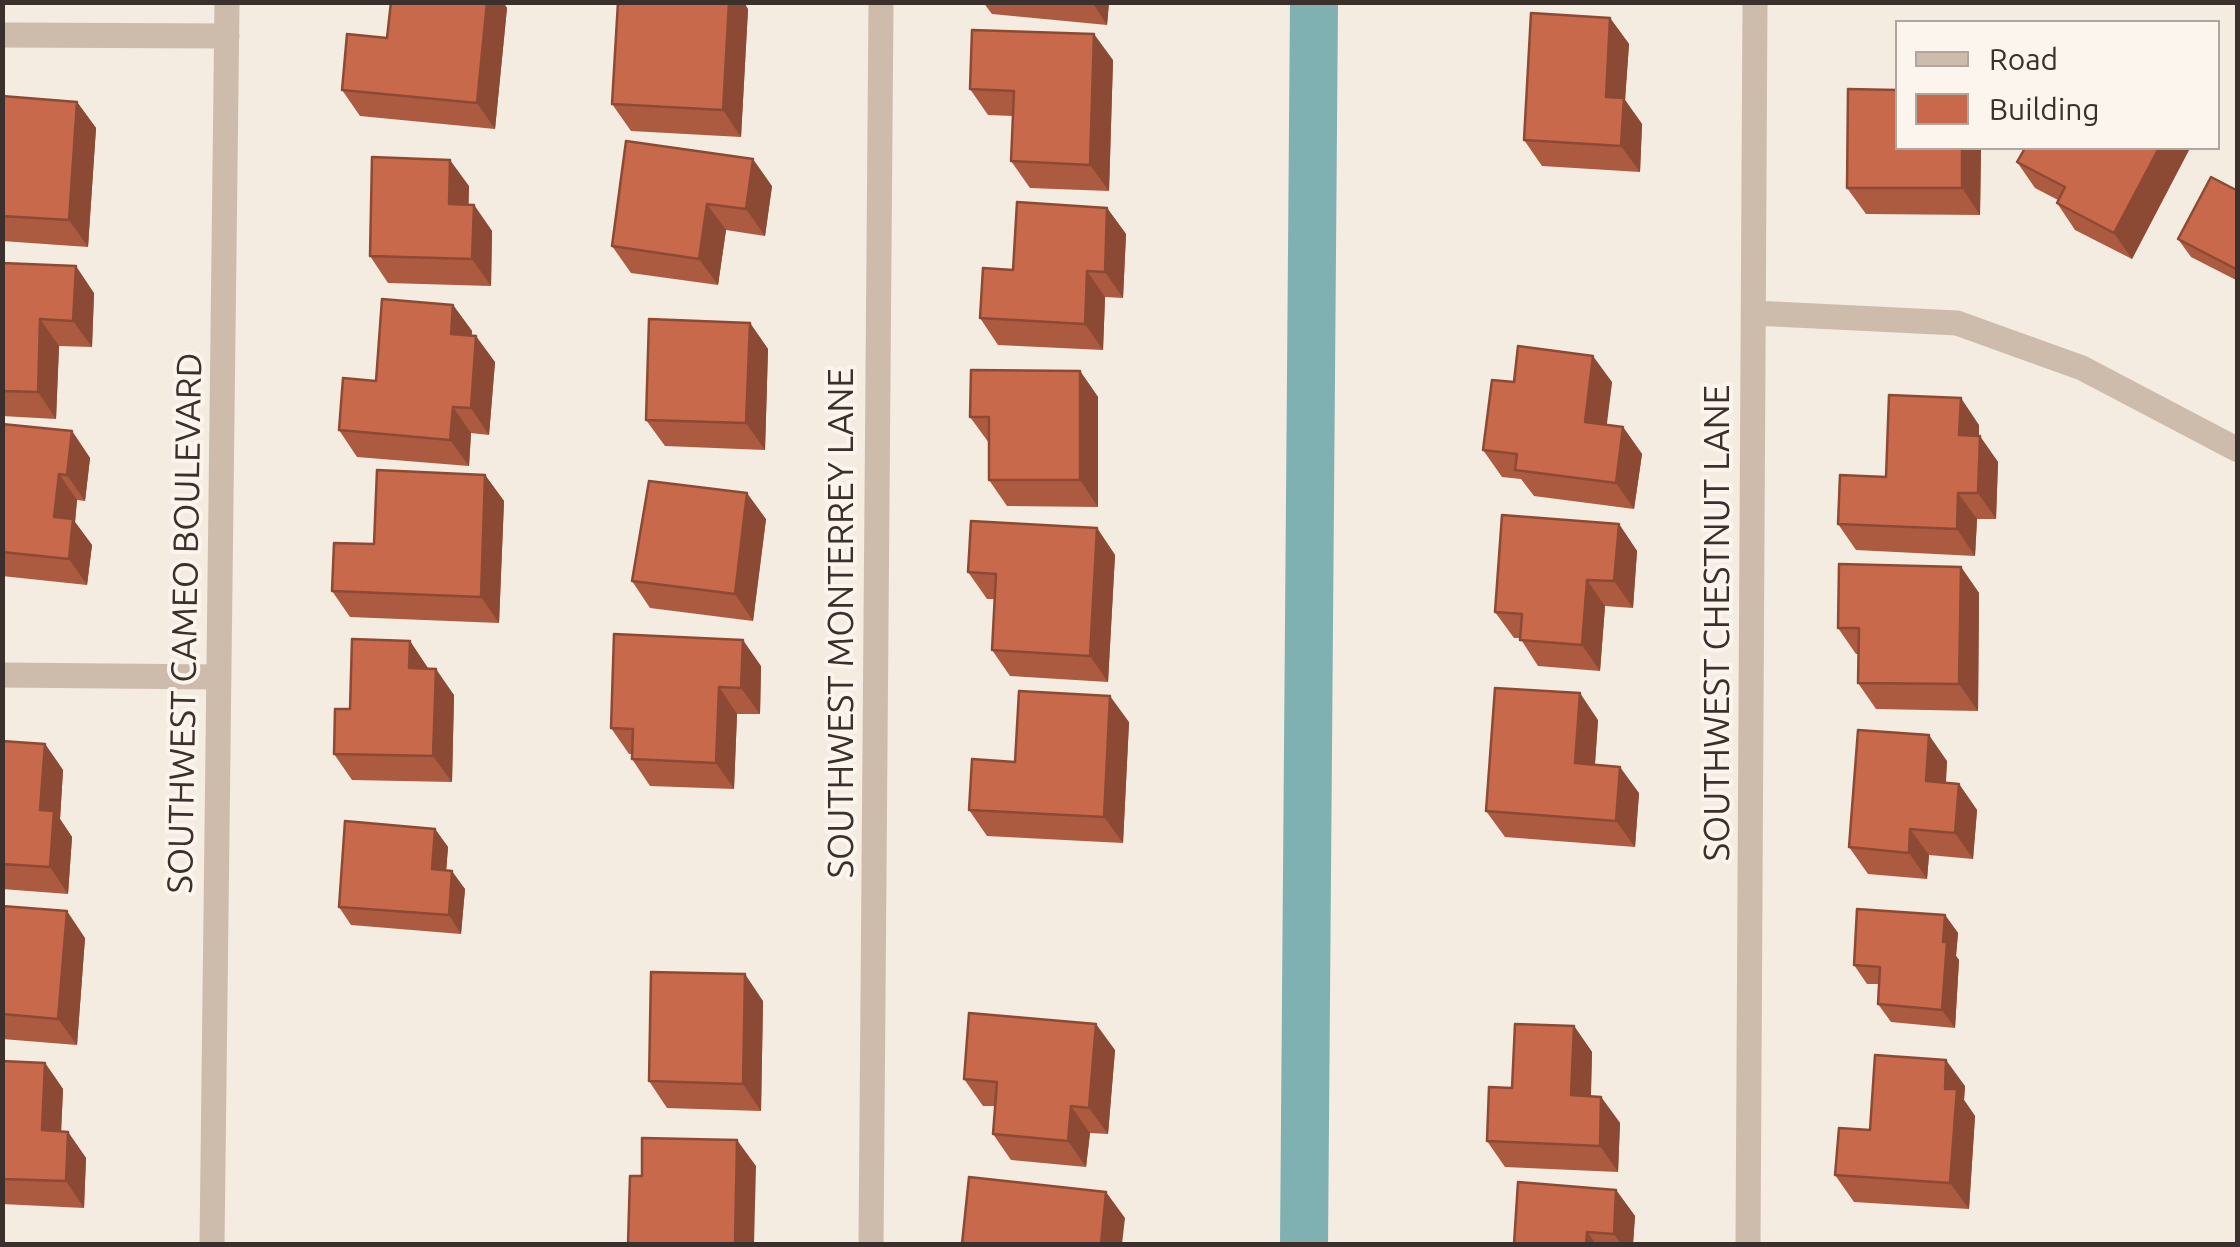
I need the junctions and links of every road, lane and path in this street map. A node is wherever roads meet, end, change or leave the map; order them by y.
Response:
1 (227, 2) edge
2 (882, 2) edge
3 (1756, 2) edge
4 (2, 34) edge
5 (227, 36) junction
6 (1754, 313) junction
7 (2238, 450) edge
8 (2, 676) edge
9 (219, 677) junction
10 (212, 1244) edge
11 (871, 1244) edge
12 (1748, 1244) edge

1 - 5 street, SOUTHWEST CAMEO BOULEVARD
2 - 11 street, SOUTHWEST MONTERREY LANE
3 - 6 street, SOUTHWEST CHESTNUT LANE
4 - 5 street
5 - 9 street, SOUTHWEST CAMEO BOULEVARD
6 - 7 street
6 - 12 street, SOUTHWEST CHESTNUT LANE
8 - 9 street
9 - 10 street, SOUTHWEST CAMEO BOULEVARD

